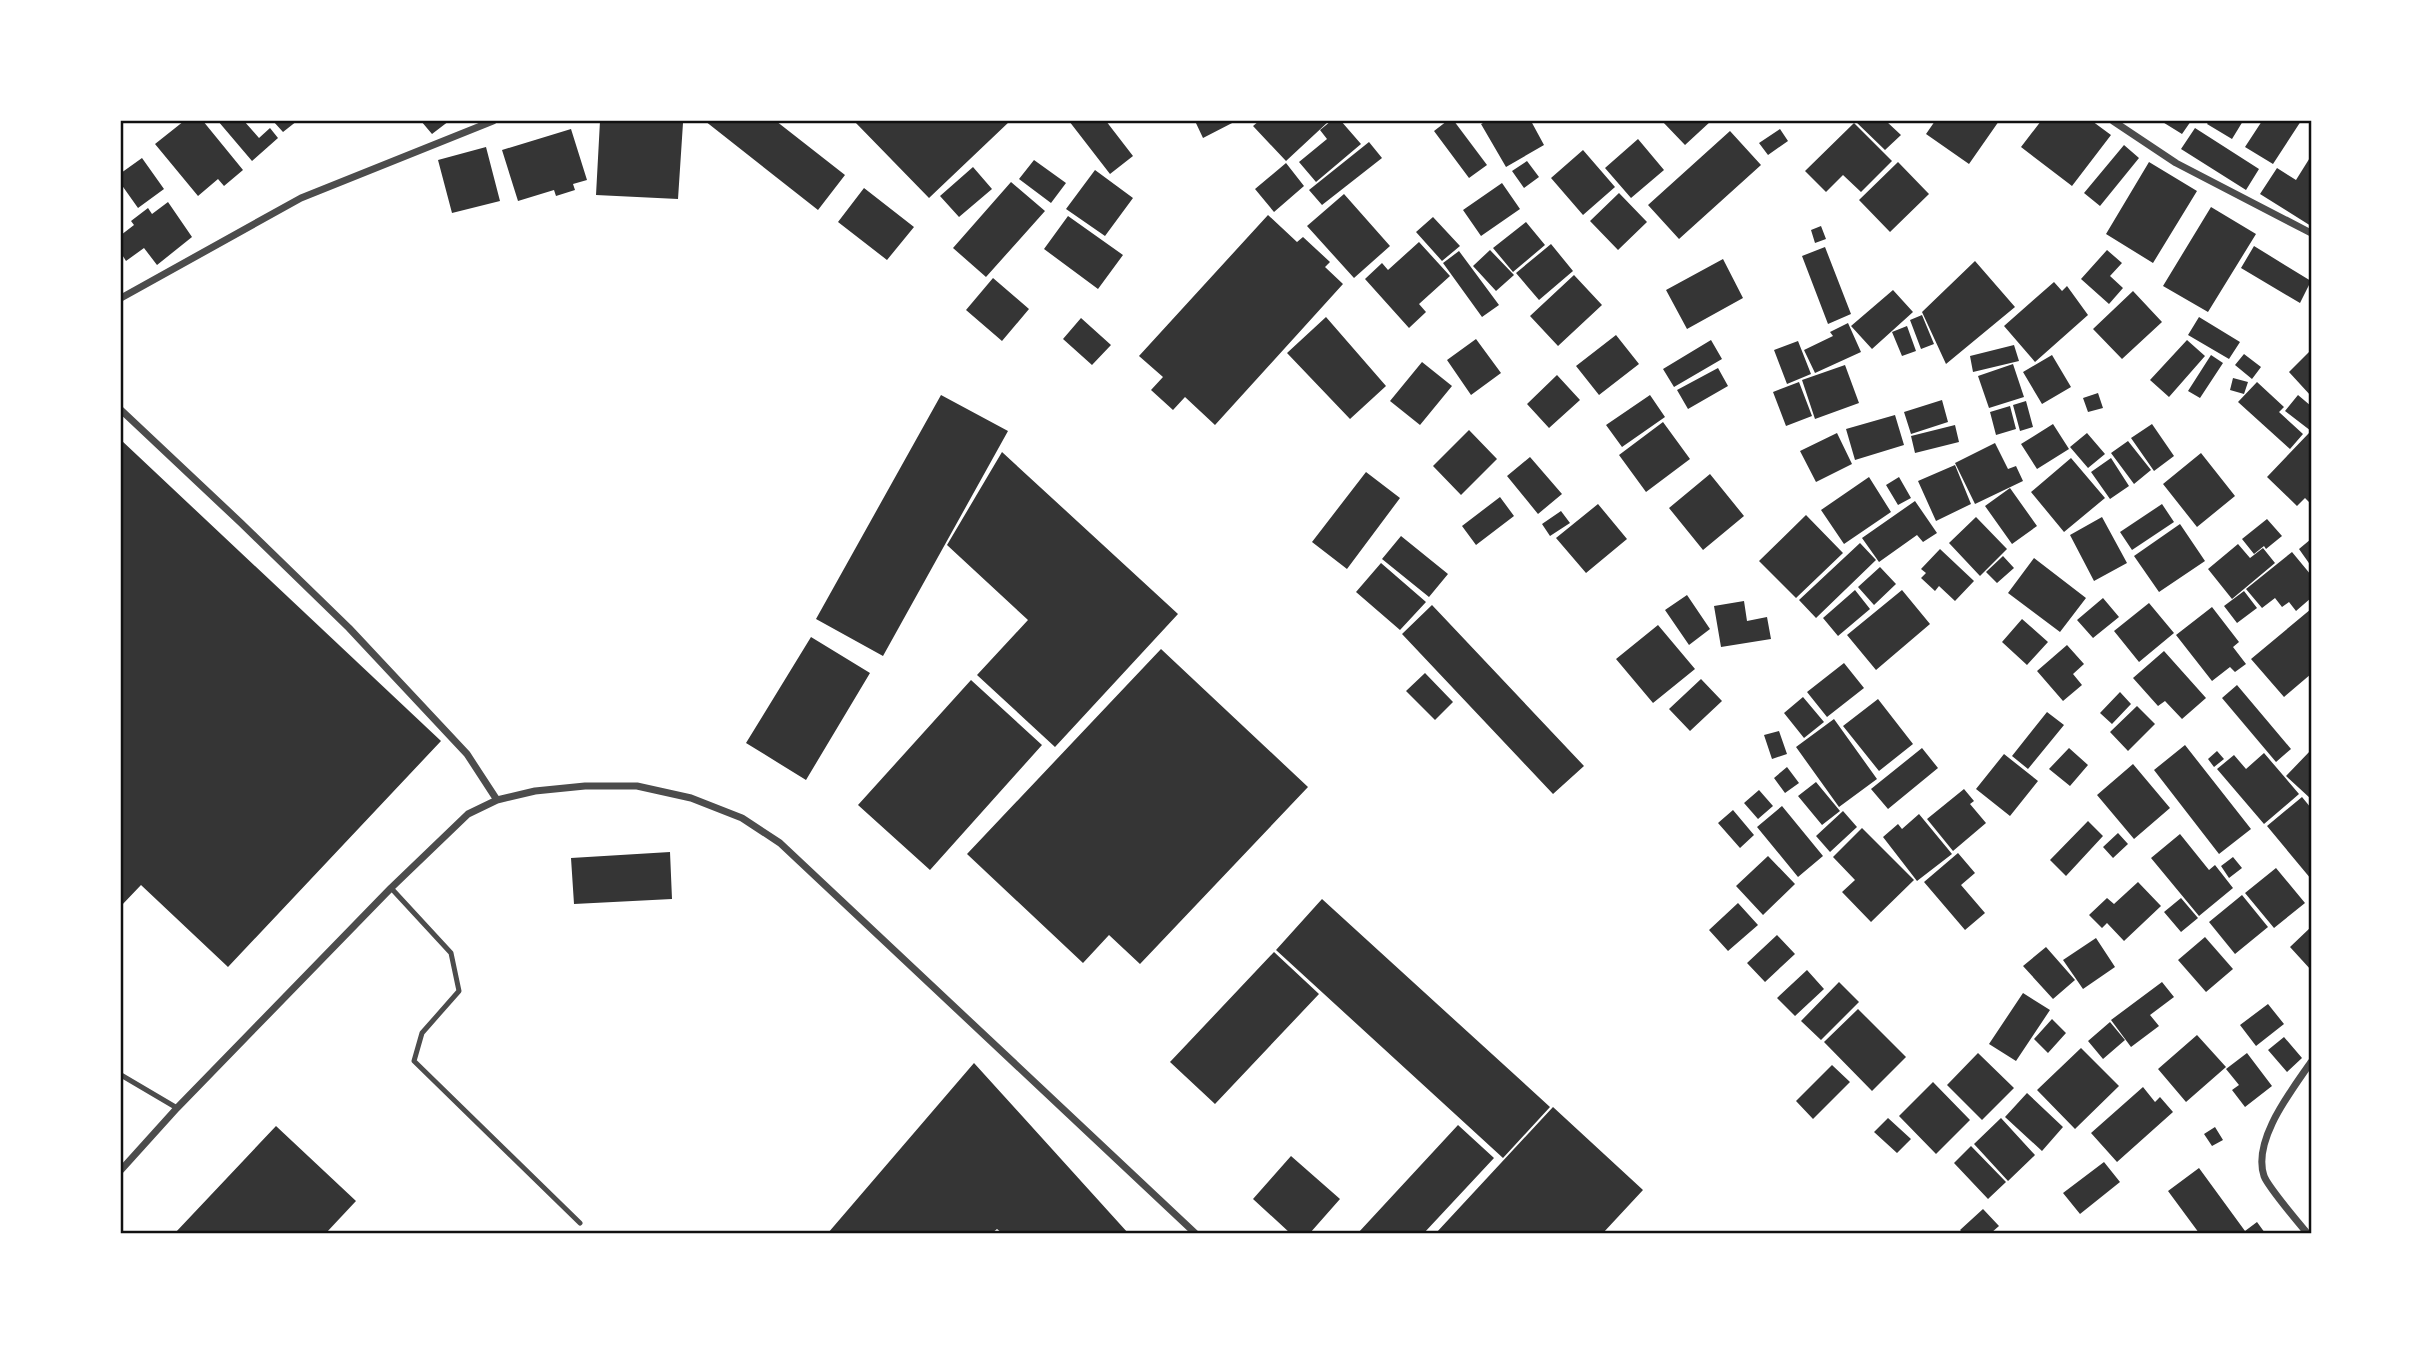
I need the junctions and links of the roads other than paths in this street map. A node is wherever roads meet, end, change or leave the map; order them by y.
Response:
1 (493, 121) edge
2 (2113, 121) edge
3 (2311, 233) edge
4 (121, 298) edge
5 (121, 410) edge
6 (497, 800) junction
7 (391, 888) junction
8 (2311, 1062) edge
9 (121, 1075) edge
10 (177, 1108) junction
11 (121, 1170) edge
12 (580, 1223) dead end
13 (1195, 1233) edge
14 (2307, 1233) edge

1 - 4 street
2 - 3 street
5 - 6 street
6 - 7 street
6 - 13 street
7 - 10 street
7 - 12 lane
8 - 14 street
9 - 10 lane
10 - 11 street

